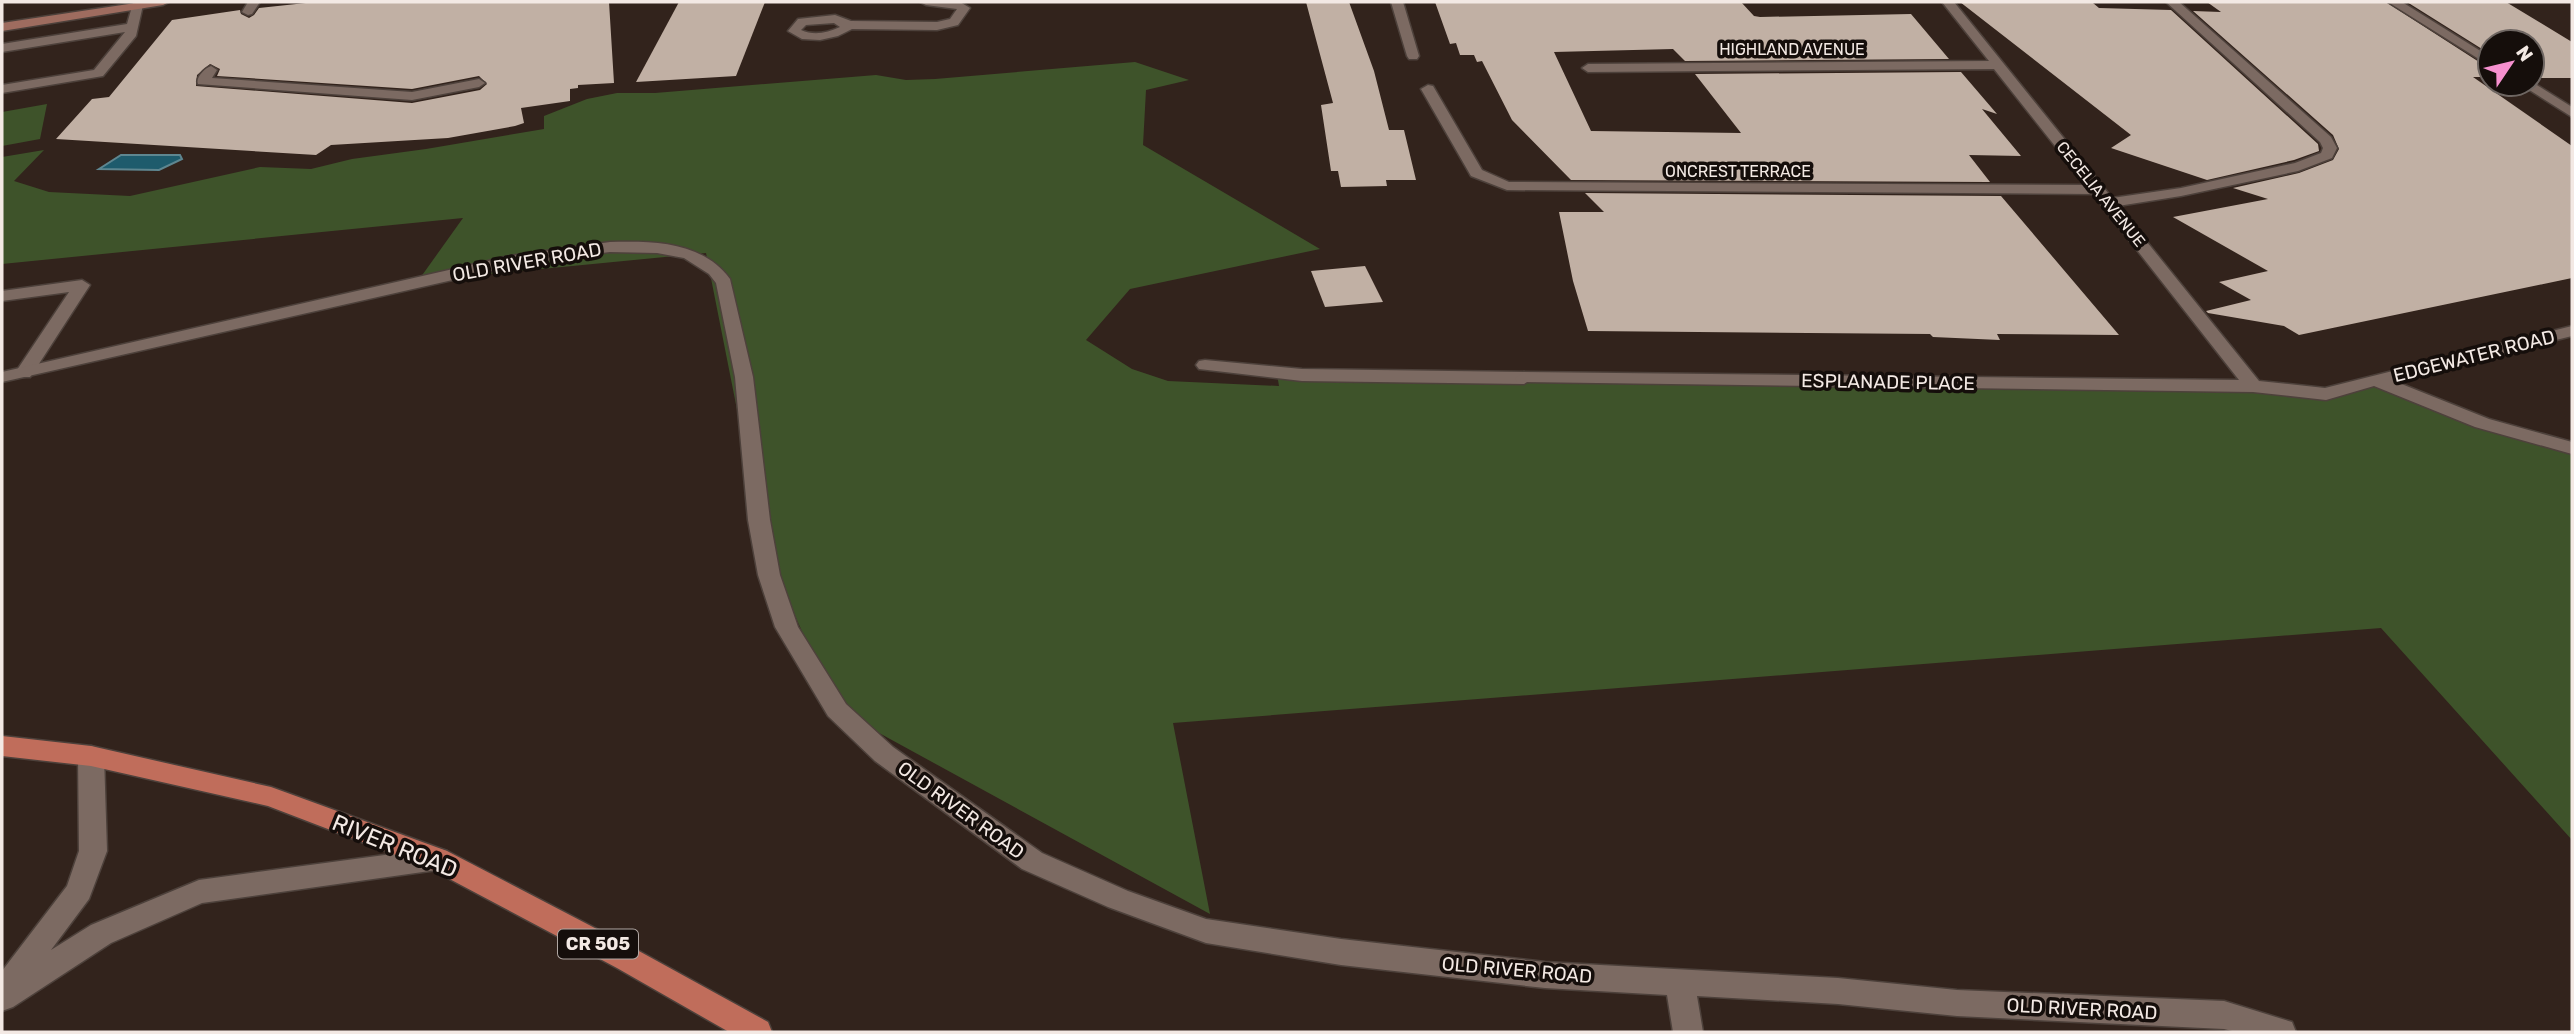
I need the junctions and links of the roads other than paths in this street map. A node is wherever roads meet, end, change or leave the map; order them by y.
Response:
1 (163, 2) edge
2 (926, 2) edge
3 (1397, 2) edge
4 (1948, 2) edge
5 (2172, 2) edge
6 (2394, 2) edge
7 (136, 4) edge
8 (847, 25) junction
9 (2, 27) edge
10 (133, 27) junction
11 (2, 47) edge
12 (2476, 53) edge
13 (1413, 56) dead end
14 (1997, 65) junction
15 (1588, 68) dead end
16 (211, 70) dead end
17 (479, 83) dead end
18 (2, 89) edge
19 (1428, 89) dead end
20 (2546, 97) edge
21 (2572, 113) edge
22 (2104, 197) junction
23 (2, 296) edge
24 (2572, 331) edge
25 (1206, 365) dead end
26 (24, 373) junction
27 (2, 377) edge
28 (2375, 380) junction
29 (2253, 386) junction
30 (2572, 448) edge
31 (2, 746) edge
32 (92, 756) junction
33 (437, 859) junction
34 (1680, 982) junction
35 (2, 996) edge
36 (757, 1032) edge
37 (1688, 1032) edge
38 (2281, 1032) edge

1 - 7 main road
2 - 8 street
3 - 13 street
4 - 14 street, CECELIA AVENUE
5 - 22 street, ONCREST TERRACE
6 - 12 street
7 - 9 main road
7 - 10 street
8 - 8 street
10 - 11 street
10 - 18 street
14 - 15 street, HIGHLAND AVENUE
14 - 22 street, CECELIA AVENUE
16 - 17 street
19 - 22 street, ONCREST TERRACE
20 - 21 street
22 - 29 street, CECELIA AVENUE
23 - 26 street
24 - 28 street, EDGEWATER ROAD
25 - 29 street, ESPLANADE PLACE
26 - 27 street, OLD RIVER ROAD
26 - 34 street, OLD RIVER ROAD
28 - 29 street, EDGEWATER ROAD
28 - 30 street, EDGEWATER ROAD
31 - 32 main road, RIVER ROAD / CR 505
32 - 33 main road, RIVER ROAD / CR 505
32 - 35 street
33 - 35 street
33 - 36 main road, RIVER ROAD / CR 505
34 - 37 street
34 - 38 street, OLD RIVER ROAD

